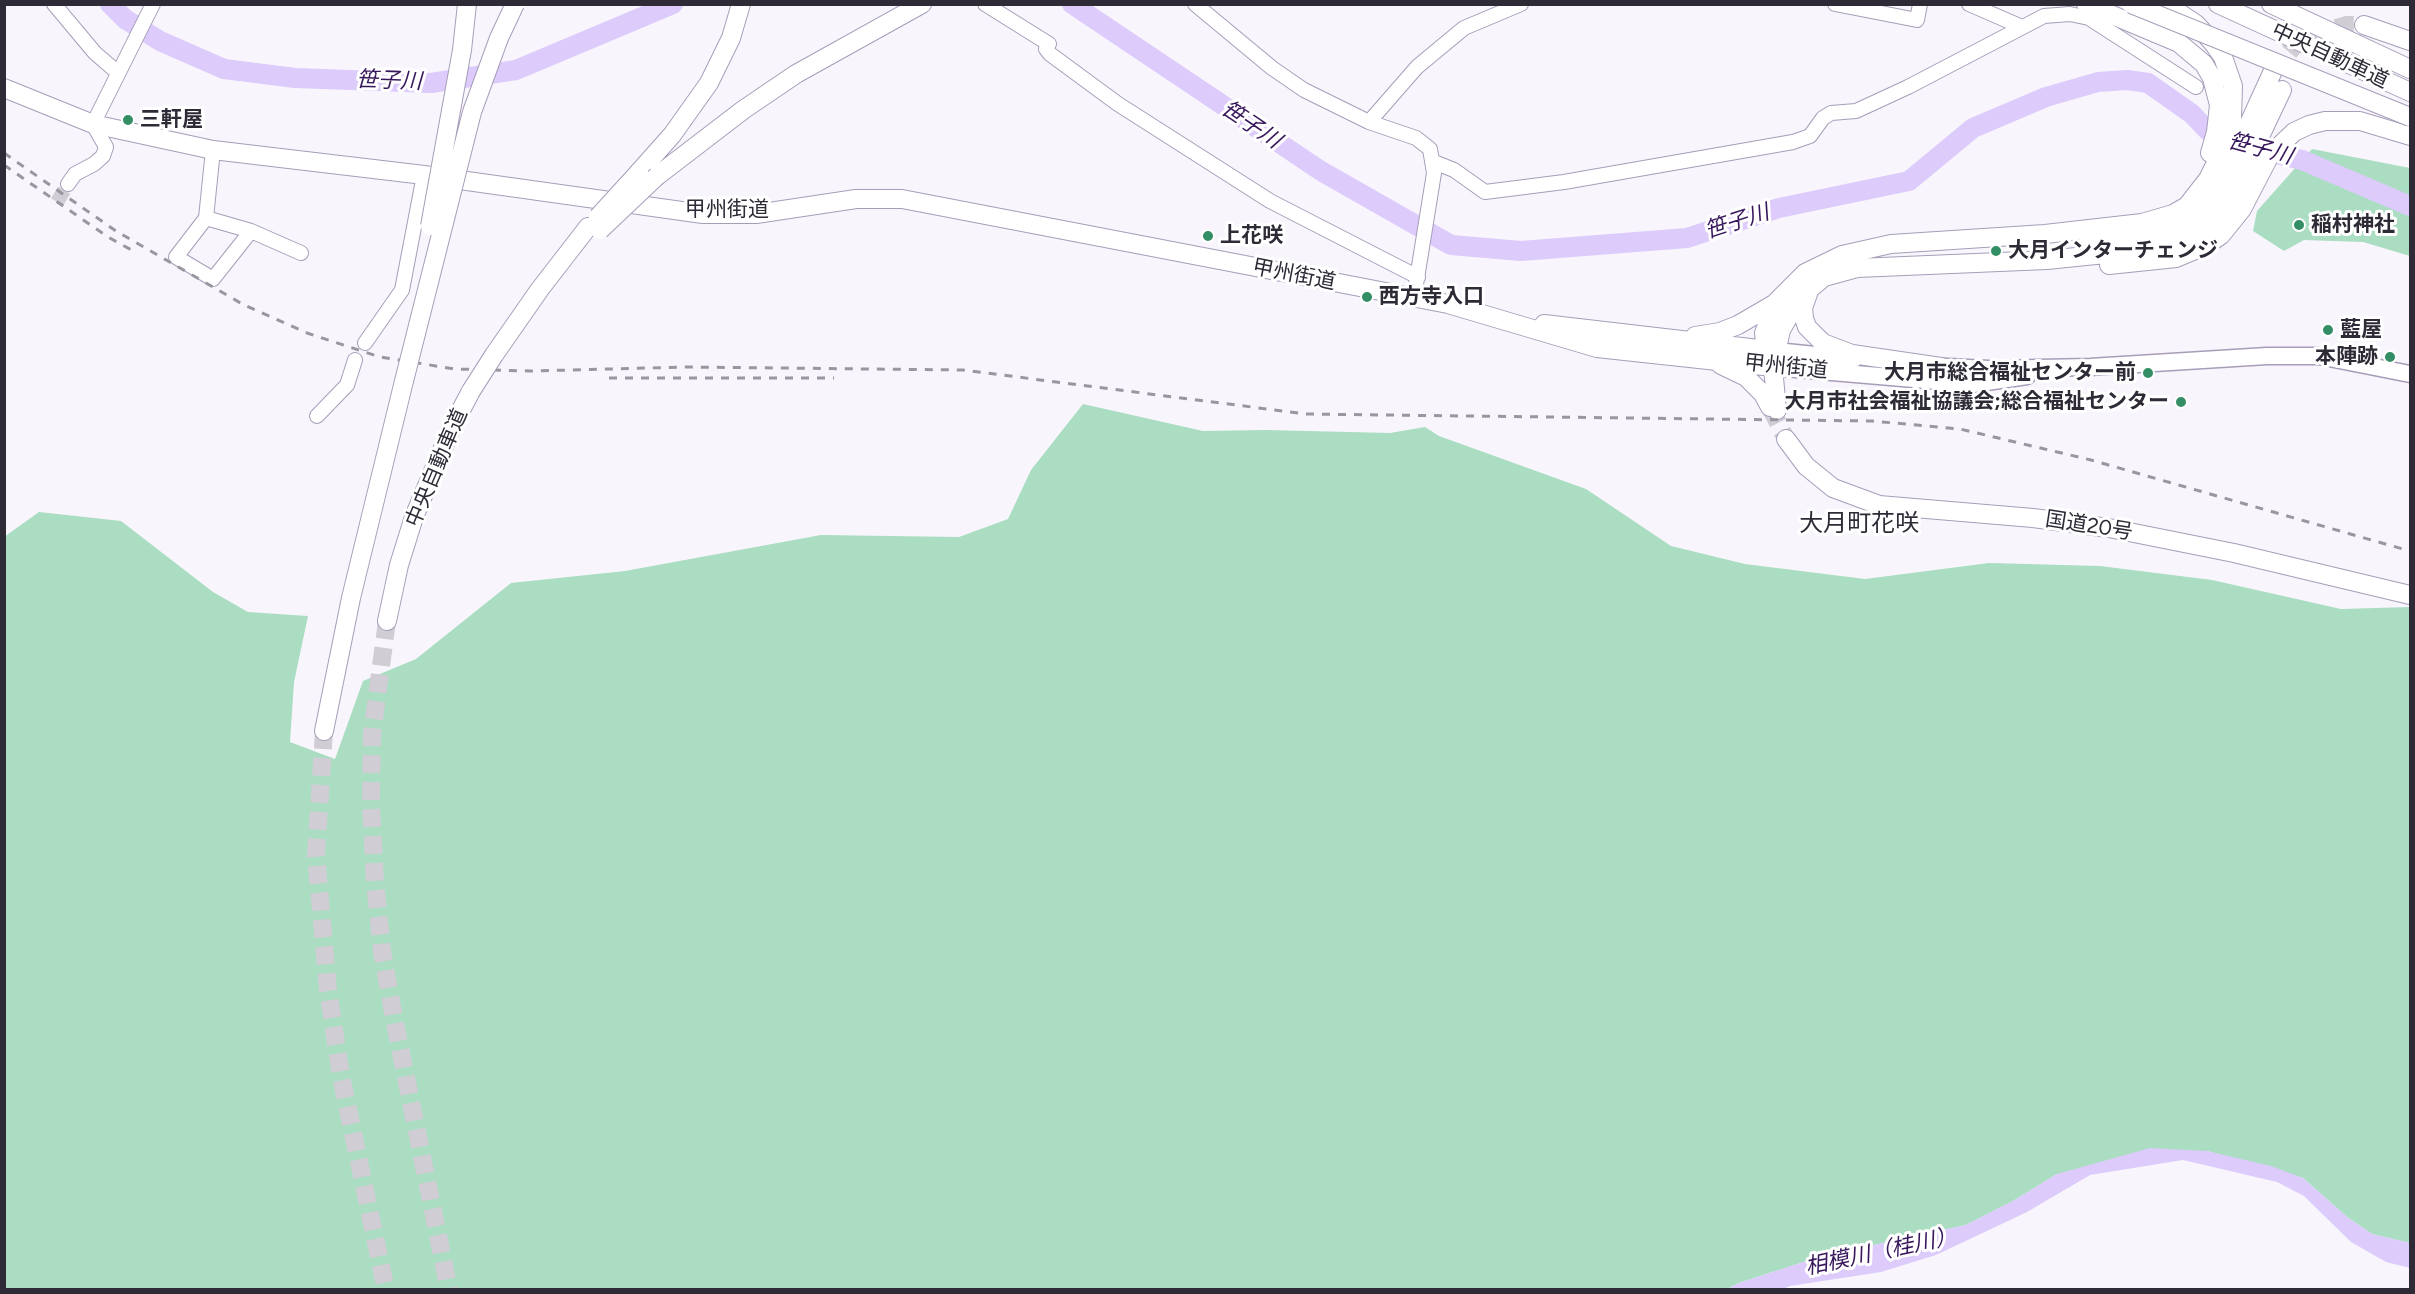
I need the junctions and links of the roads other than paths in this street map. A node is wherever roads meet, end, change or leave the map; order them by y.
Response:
1 (54, 4) edge
2 (153, 4) edge
3 (467, 4) edge
4 (515, 4) edge
5 (741, 4) edge
6 (922, 4) edge
7 (985, 4) edge
8 (1196, 4) edge
9 (1521, 4) edge
10 (1834, 4) edge
11 (1920, 4) edge
12 (1969, 4) edge
13 (2086, 4) edge
14 (2131, 4) edge
15 (2166, 4) edge
16 (2218, 4) edge
17 (2271, 4) edge
18 (2364, 25) tunnel mouth
19 (2022, 27) junction
20 (2410, 40) edge
21 (2410, 69) edge
22 (117, 72) junction
23 (2196, 87) dead end
24 (2274, 87) tunnel mouth
25 (4, 88) edge
26 (2225, 89) junction
27 (2410, 92) edge
28 (2410, 117) edge
29 (1369, 122) junction
30 (93, 124) junction
31 (2410, 136) edge
32 (213, 150) junction
33 (1434, 167) junction
34 (648, 174) junction
35 (424, 175) junction
36 (68, 184) tunnel mouth
37 (2222, 186) junction
38 (206, 218) junction
39 (251, 231) junction
40 (2045, 234) junction
41 (301, 253) dead end
42 (1418, 277) junction
43 (1811, 286) junction
44 (1414, 297) junction
45 (1776, 302) junction
46 (1486, 314) junction
47 (1622, 334) junction
48 (366, 343) dead end
49 (1772, 356) junction
50 (355, 360) dead end
51 (1706, 360) junction
52 (1941, 367) junction
53 (2090, 367) junction
54 (2410, 374) edge
55 (403, 381) junction
56 (317, 416) dead end
57 (1786, 440) tunnel mouth
58 (2410, 595) edge
59 (387, 621) tunnel mouth
60 (324, 731) tunnel mouth

1 - 22 street
2 - 22 street
3 - 55 highway, bridge
4 - 55 highway, bridge
5 - 34 highway
6 - 34 highway
7 - 42 street
8 - 29 street
9 - 29 street
10 - 11 street
12 - 19 street
13 - 26 highway
14 - 28 highway, bridge
15 - 26 highway
16 - 27 highway, 中央自動車道
17 - 21 highway, 中央自動車道
18 - 20 highway
19 - 23 street
19 - 33 street
22 - 30 street
24 - 37 highway
25 - 30 highway, 甲州街道
26 - 37 highway
29 - 33 street
30 - 32 highway, 甲州街道
30 - 36 street
31 - 37 highway
32 - 35 highway, 甲州街道
32 - 38 street
33 - 42 street
34 - 59 highway, 中央自動車道, bridge
35 - 44 highway, 甲州街道
35 - 48 street
37 - 40 highway
37 - 40 highway
37 - 43 highway
38 - 39 street
38 - 39 street
39 - 41 street
40 - 45 highway
42 - 44 street
43 - 49 highway
43 - 52 highway
44 - 46 highway, 甲州街道
45 - 47 highway
45 - 49 highway
46 - 47 highway, 甲州街道
46 - 51 highway, 甲州街道
47 - 49 highway, 甲州街道
49 - 51 highway, 甲州街道
49 - 51 highway
49 - 52 main road, 甲州街道
49 - 53 main road, 甲州街道
50 - 56 street
52 - 53 main road, 甲州街道
53 - 54 main road, 甲州街道
55 - 60 highway, 中央自動車道
57 - 58 highway, 国道20号

